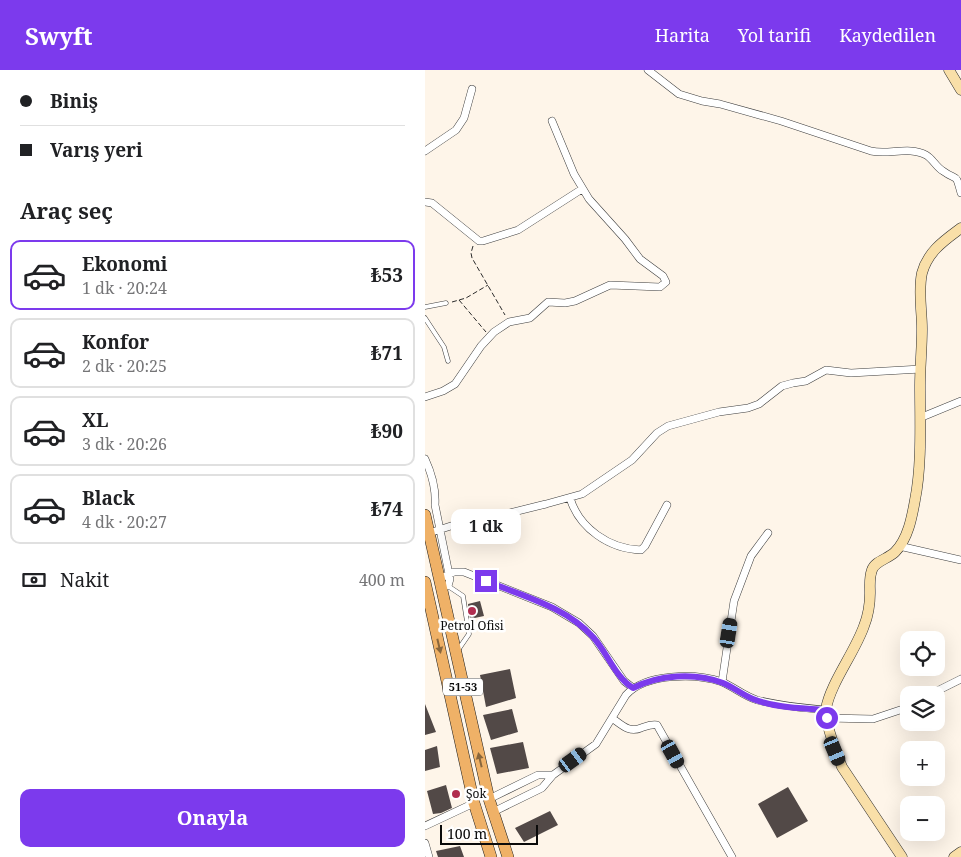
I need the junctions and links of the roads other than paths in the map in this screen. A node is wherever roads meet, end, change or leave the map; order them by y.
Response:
1 (648, 70) edge
2 (949, 70) edge
3 (472, 88) dead end
4 (961, 90) edge
5 (552, 121) dead end
6 (425, 151) edge
7 (582, 189) junction
8 (961, 193) edge
9 (425, 202) edge
10 (961, 228) edge
11 (446, 303) road end
12 (425, 307) edge
13 (425, 318) edge
14 (448, 361) dead end
15 (921, 369) junction
16 (425, 397) edge
17 (961, 401) edge
18 (921, 417) junction
19 (425, 459) edge
20 (570, 498) junction
21 (667, 506) dead end
22 (425, 515) edge
23 (434, 531) junction
24 (768, 533) dead end
25 (899, 546) junction
26 (961, 560) edge
27 (444, 580) junction
28 (425, 582) edge
29 (429, 617) edge
30 (455, 654) junction
31 (961, 679) edge
32 (722, 682) junction
33 (945, 687) edge
34 (633, 688) junction
35 (900, 710) edge
36 (826, 714) junction
37 (612, 718) junction
38 (553, 775) junction
39 (489, 799) junction
40 (474, 803) junction
41 (493, 812) junction
42 (425, 826) edge
43 (425, 843) edge
44 (961, 852) edge
45 (429, 857) edge
46 (491, 857) edge
47 (508, 857) edge
48 (732, 857) edge
49 (902, 857) edge
50 (954, 857) edge

1 - 8 street
2 - 4 street
3 - 6 street
5 - 7 street
7 - 9 street
7 - 16 street
10 - 15 street
11 - 12 lane
13 - 14 lane
15 - 18 street
15 - 20 street
17 - 18 street
18 - 25 street
19 - 23 street
20 - 21 street
20 - 23 street
22 - 23 main road, 51-53
23 - 27 main road, 51-53
24 - 32 street
25 - 26 street
25 - 36 street
27 - 30 main road, 51-53
27 - 30 lane
27 - 34 street
28 - 29 main road, 51-53
29 -> 40 main road, 51-53
39 -> 30 main road, 51-53
31 - 33 street
32 - 34 street
32 - 36 street
34 - 37 street
35 - 36 street
36 - 49 street
37 - 38 street
37 - 48 street
38 - 39 street
38 - 41 street
39 - 41 main road, 51-53
40 - 42 street
40 - 46 main road, 51-53
41 - 47 main road, 51-53
43 - 45 street
44 - 50 street

